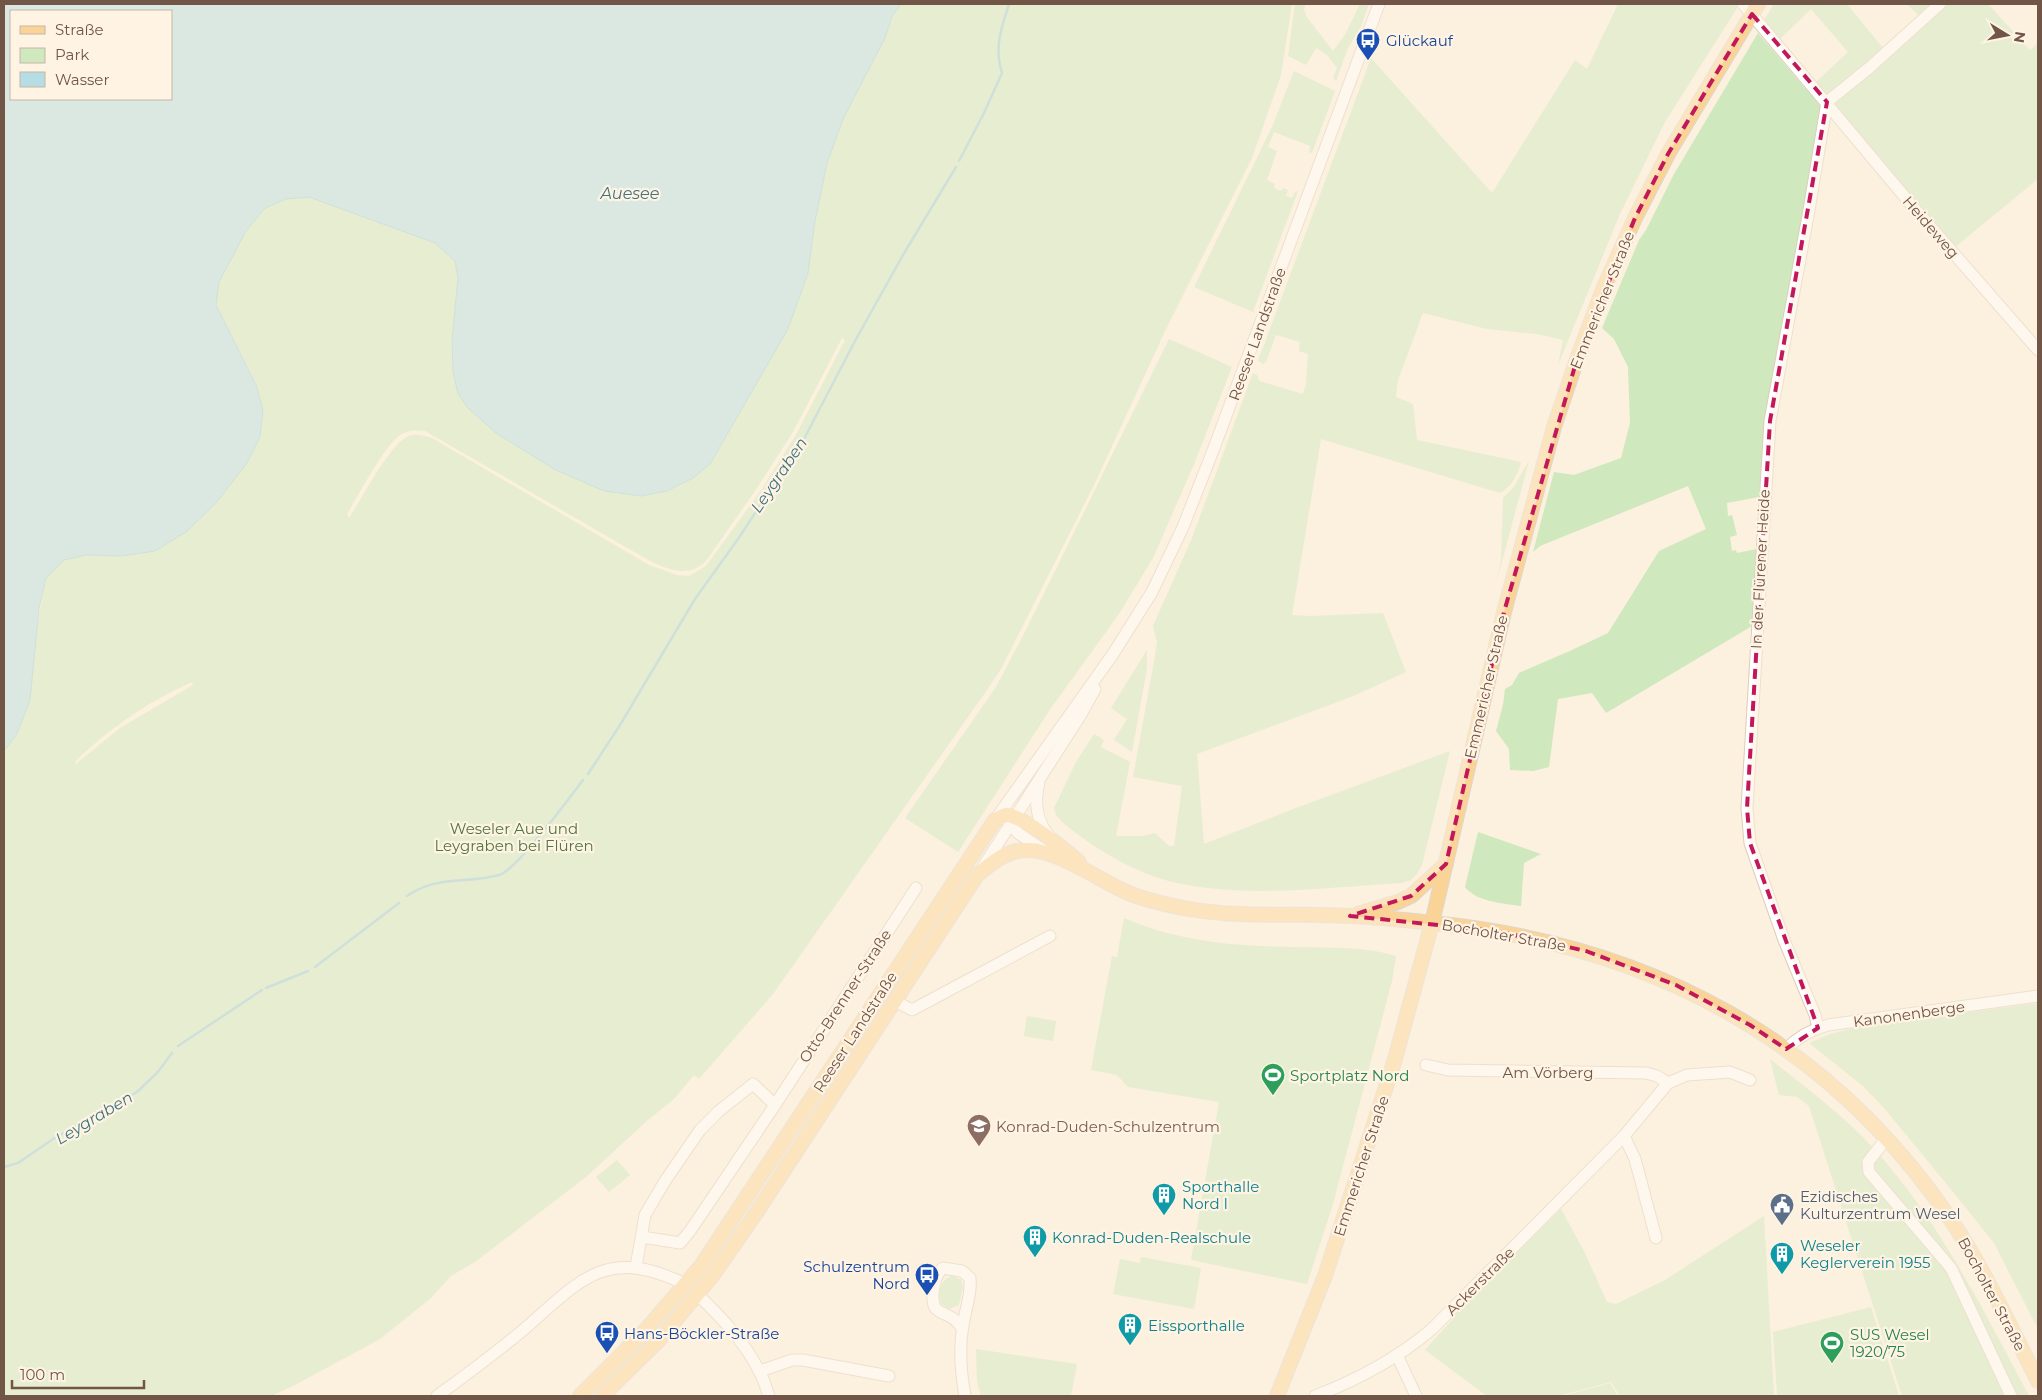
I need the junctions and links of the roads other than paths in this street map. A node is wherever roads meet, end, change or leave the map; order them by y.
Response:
1 (1379, 4) edge
2 (1940, 4) edge
3 (1751, 7) edge
4 (1827, 102) junction
5 (2038, 350) edge
6 (1113, 654) junction
7 (1041, 774) junction
8 (1005, 817) junction
9 (1049, 846) junction
10 (1446, 864) junction
11 (978, 875) junction
12 (916, 888) dead end
13 (1350, 916) junction
14 (1432, 923) junction
15 (1050, 936) dead end
16 (2038, 996) edge
17 (895, 1001) junction
18 (1818, 1028) junction
19 (1786, 1049) junction
20 (1426, 1065) dead end
21 (1750, 1080) dead end
22 (1668, 1083) junction
23 (775, 1105) junction
24 (1624, 1136) junction
25 (1886, 1139) junction
26 (642, 1237) junction
27 (1656, 1238) dead end
28 (636, 1267) junction
29 (685, 1284) junction
30 (698, 1295) junction
31 (962, 1328) junction
32 (1397, 1354) junction
33 (760, 1371) junction
34 (889, 1376) dead end
35 (2038, 1381) edge
36 (437, 1396) edge
37 (580, 1396) edge
38 (602, 1396) edge
39 (769, 1396) edge
40 (965, 1396) edge
41 (1277, 1396) edge
42 (1315, 1396) edge
43 (1416, 1396) edge
44 (2011, 1396) edge

1 - 6 street, Reeser Landstraße
2 - 4 street
3 - 4 street, Heideweg
3 - 10 main road, Emmericher Straße
4 - 5 street, Heideweg
4 - 18 street, In der Flürener Heide
6 - 7 street, Reeser Landstraße
6 - 8 street, Reeser Landstraße
7 - 8 street, Reeser Landstraße
7 - 9 street
8 - 9 main road, Bocholter Straße
8 - 11 street, Reeser Landstraße
8 - 29 main road, Reeser Landstraße
9 - 11 main road
9 - 13 main road, Bocholter Straße
10 - 13 main road
10 - 14 main road, Emmericher Straße
11 - 17 main road, Reeser Landstraße
12 - 23 street, Otto-Brenner-Straße
13 - 14 main road, Bocholter Straße
14 - 19 main road, Bocholter Straße
14 - 41 main road, Emmericher Straße
15 - 17 street, Reeser Landstraße
16 - 18 street, Kanonenberge
17 - 30 main road, Reeser Landstraße
18 - 19 street, Kanonenberge
19 - 25 main road, Bocholter Straße
20 - 22 street, Am Vörberg
21 - 22 street, Ackerstraße
22 - 24 street, Ackerstraße
23 - 26 street, Otto-Brenner-Straße
23 - 26 street
24 - 27 street
24 - 32 street, Ackerstraße
25 - 35 main road, Bocholter Straße
25 - 44 street, Bocholter Straße
26 - 28 street
28 - 29 street
28 - 36 street
29 - 30 main road
29 - 37 main road, Reeser Landstraße
30 - 33 street
30 - 38 main road, Reeser Landstraße
31 - 31 street
31 - 40 street
32 - 42 street, Ackerstraße
32 - 43 street
33 - 34 street
33 - 39 street

